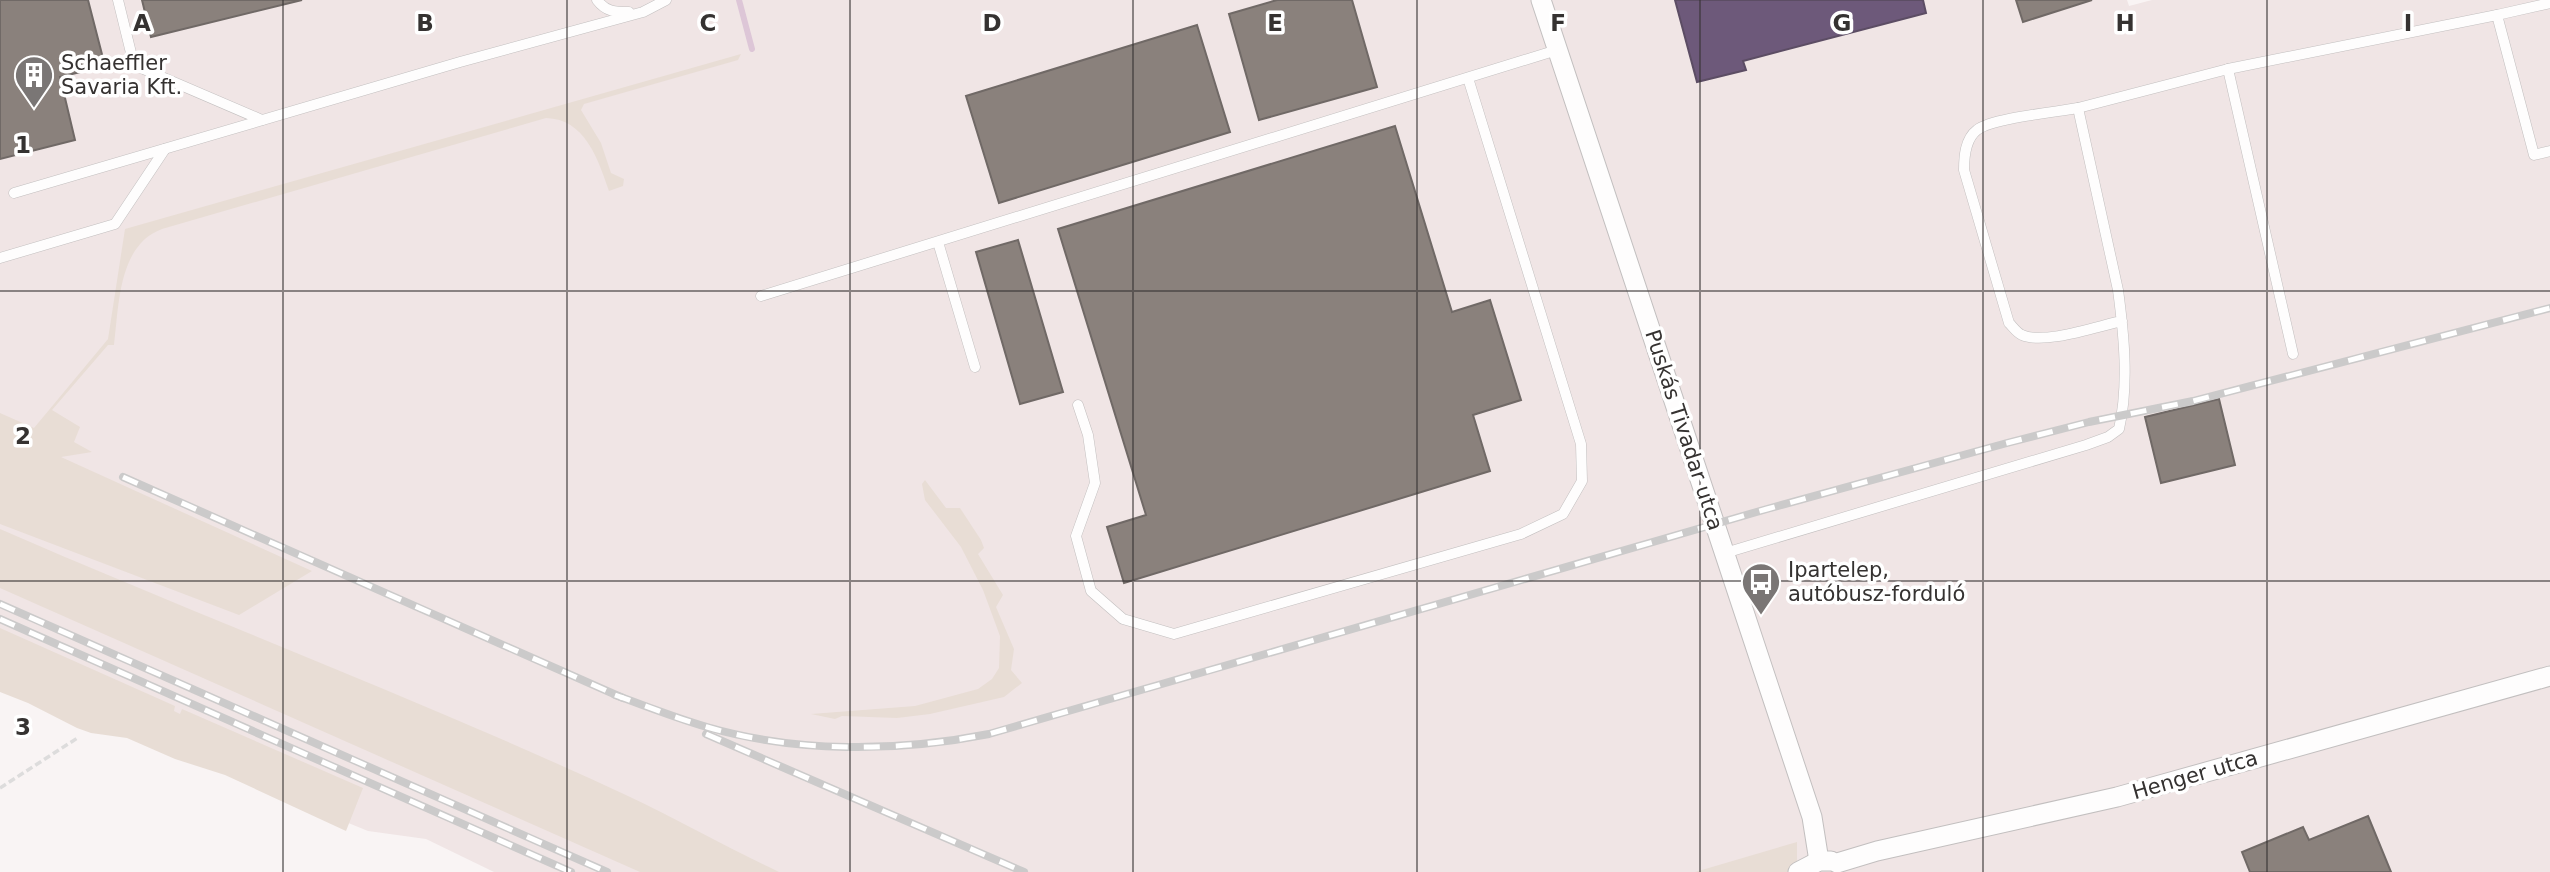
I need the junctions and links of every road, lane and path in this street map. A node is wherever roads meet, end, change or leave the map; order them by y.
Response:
1 (118, 0) edge
2 (597, 0) edge
3 (666, 0) edge
4 (1541, 0) edge
5 (2550, 3) edge
6 (643, 12) junction
7 (2497, 15) junction
8 (1558, 50) junction
9 (2228, 69) junction
10 (1468, 78) junction
11 (2078, 108) junction
12 (263, 120) junction
13 (165, 149) junction
14 (2550, 151) edge
15 (14, 193) dead end
16 (938, 242) junction
17 (0, 258) edge
18 (761, 296) dead end
19 (2122, 321) junction
20 (2293, 354) dead end
21 (975, 367) dead end
22 (1078, 405) dead end
23 (1725, 553) junction
24 (2550, 676) edge
25 (79, 737) dead end
26 (0, 788) edge
27 (1837, 865) edge
28 (1798, 872) edge

1 - 12 lane
2 - 6 lane
3 - 6 lane
4 - 8 street, Puskás Tivadar utca
5 - 7 lane
6 - 12 lane
7 - 9 lane
7 - 14 lane
8 - 10 lane
8 - 23 street, Puskás Tivadar utca
9 - 11 lane
9 - 20 lane
10 - 16 lane
10 - 22 lane
11 - 19 lane
11 - 19 lane
12 - 13 lane
13 - 15 lane
13 - 17 lane
16 - 18 lane
16 - 21 lane
19 - 23 lane
23 - 27 street, Puskás Tivadar utca
24 - 27 street, Henger utca
25 - 26 path
27 - 28 street

